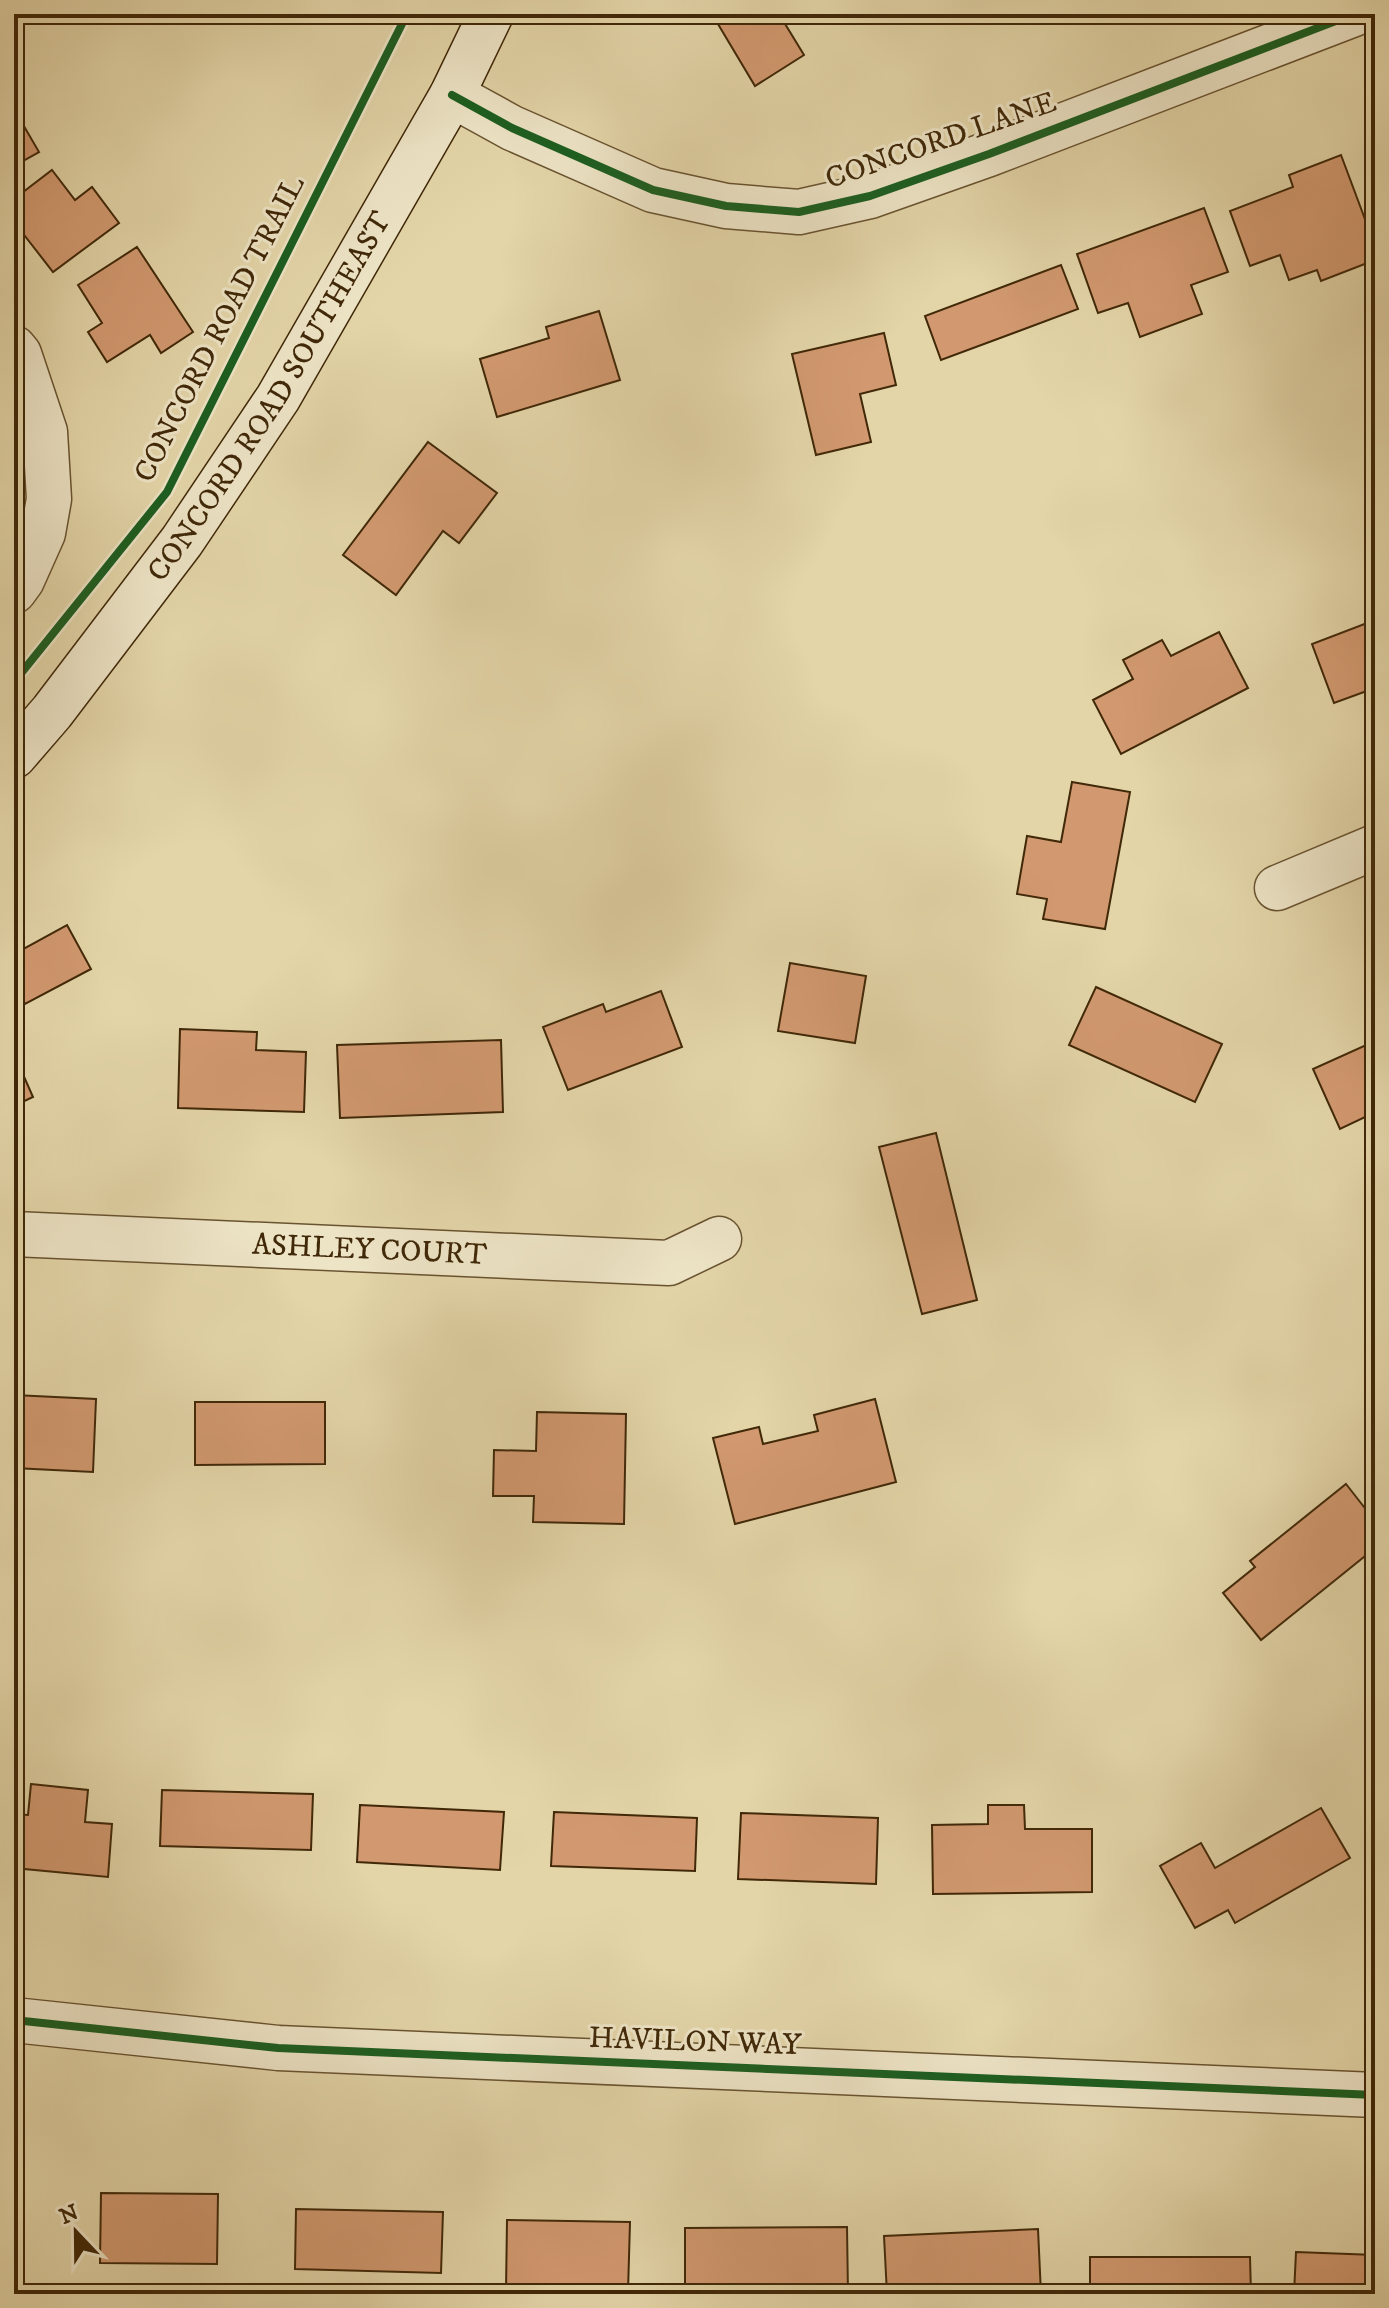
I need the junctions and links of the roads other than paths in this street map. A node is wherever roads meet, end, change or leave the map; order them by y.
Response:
1 (491, 14) edge
2 (1354, 14) edge
3 (452, 95) junction
4 (14, 348) edge
5 (14, 591) edge
6 (14, 756) edge
7 (1375, 847) edge
8 (1277, 888) dead end
9 (14, 1234) edge
10 (719, 1239) dead end
11 (14, 2020) edge
12 (1375, 2095) edge

1 - 3 street, CONCORD ROAD SOUTHEAST
2 - 3 street, CONCORD LANE
3 - 6 street, CONCORD ROAD SOUTHEAST
4 - 5 street
7 - 8 street
9 - 10 street, ASHLEY COURT
11 - 12 street, HAVILON WAY

